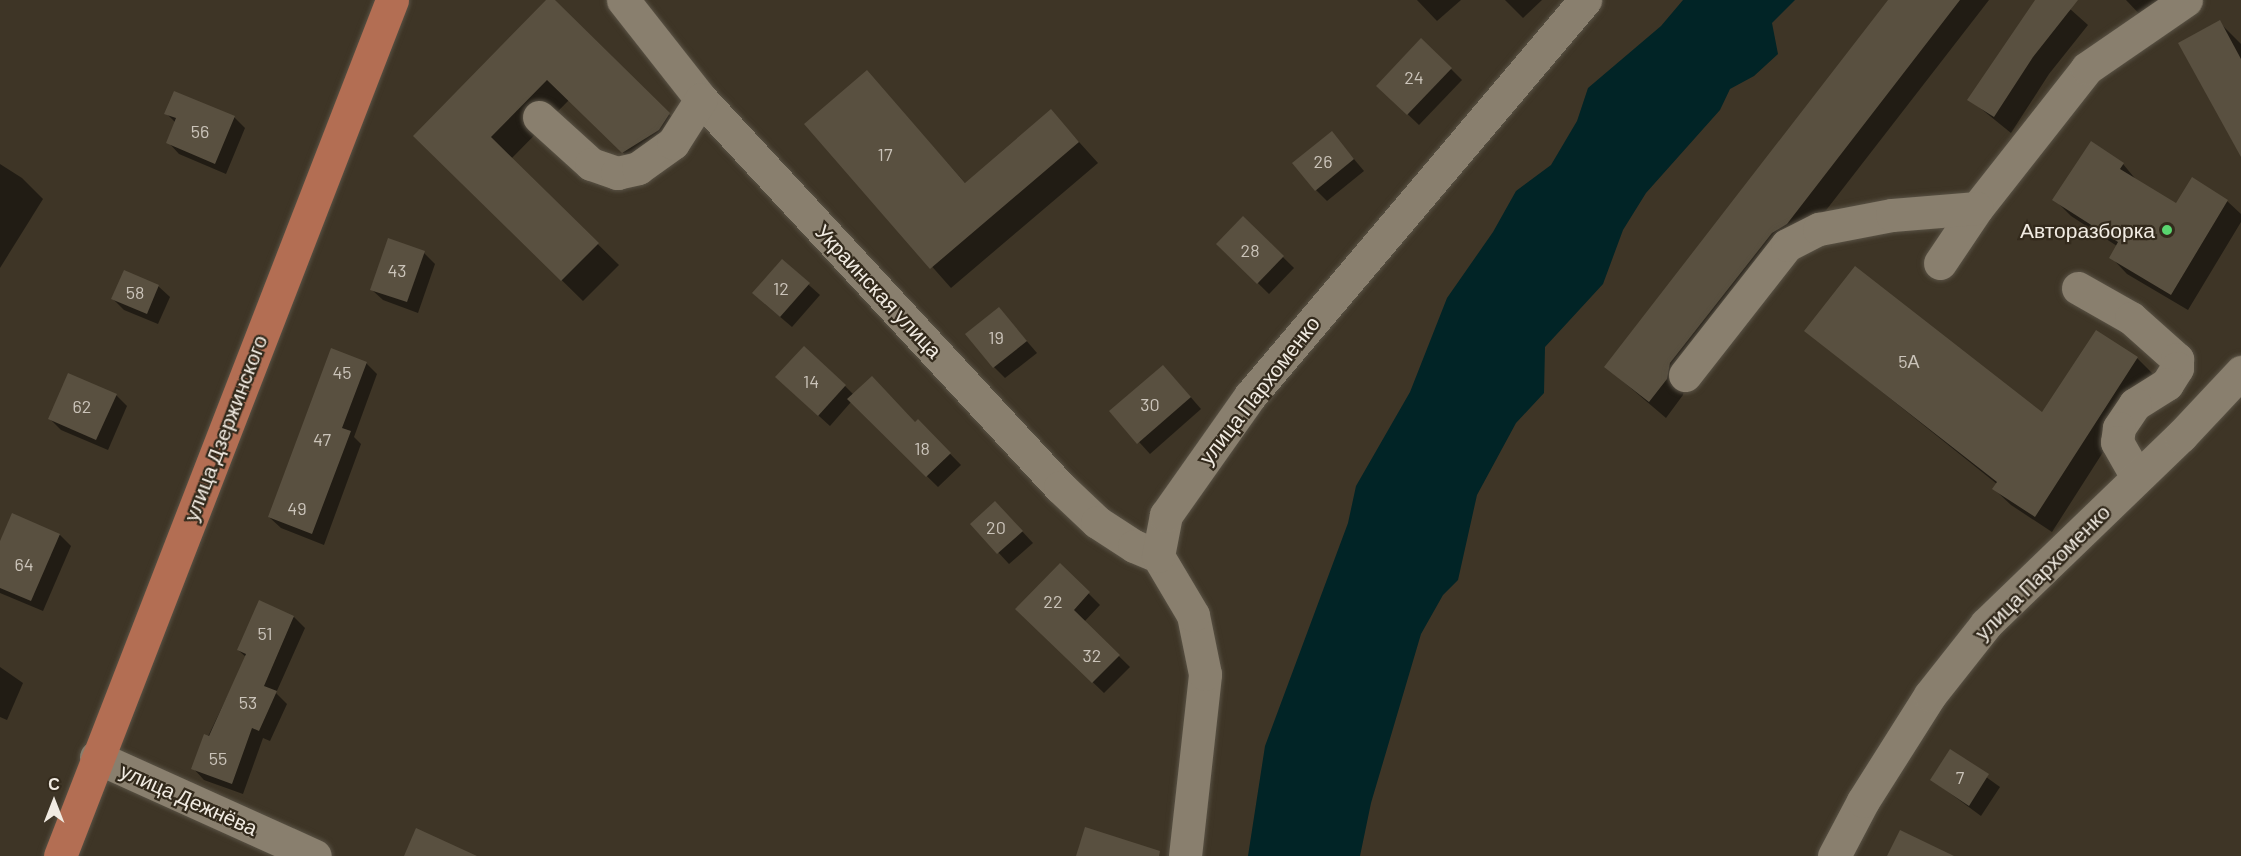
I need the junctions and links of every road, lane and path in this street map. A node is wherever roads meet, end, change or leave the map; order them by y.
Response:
1 (392, 0) edge
2 (623, 0) edge
3 (1585, 0) edge
4 (2186, 0) edge
5 (701, 99) junction
6 (539, 117) dead end
7 (1977, 208) junction
8 (1940, 263) dead end
9 (2078, 288) dead end
10 (2241, 372) edge
11 (1685, 375) dead end
12 (2137, 477) junction
13 (1158, 556) junction
14 (96, 757) junction
15 (60, 856) edge
16 (315, 856) edge
17 (1185, 856) edge
18 (1834, 856) edge

1 - 14 main road, улица Дзержинского
2 - 5 street, Украинская улица
3 - 13 street, улица Пархоменко
4 - 7 street
5 - 6 street
5 - 13 street, Украинская улица
7 - 8 street
7 - 11 street
9 - 12 street
10 - 12 street, улица Пархоменко
12 - 18 street, улица Пархоменко
13 - 17 street
14 - 15 main road, улица Дзержинского
14 - 16 street, улица Дежнёва

